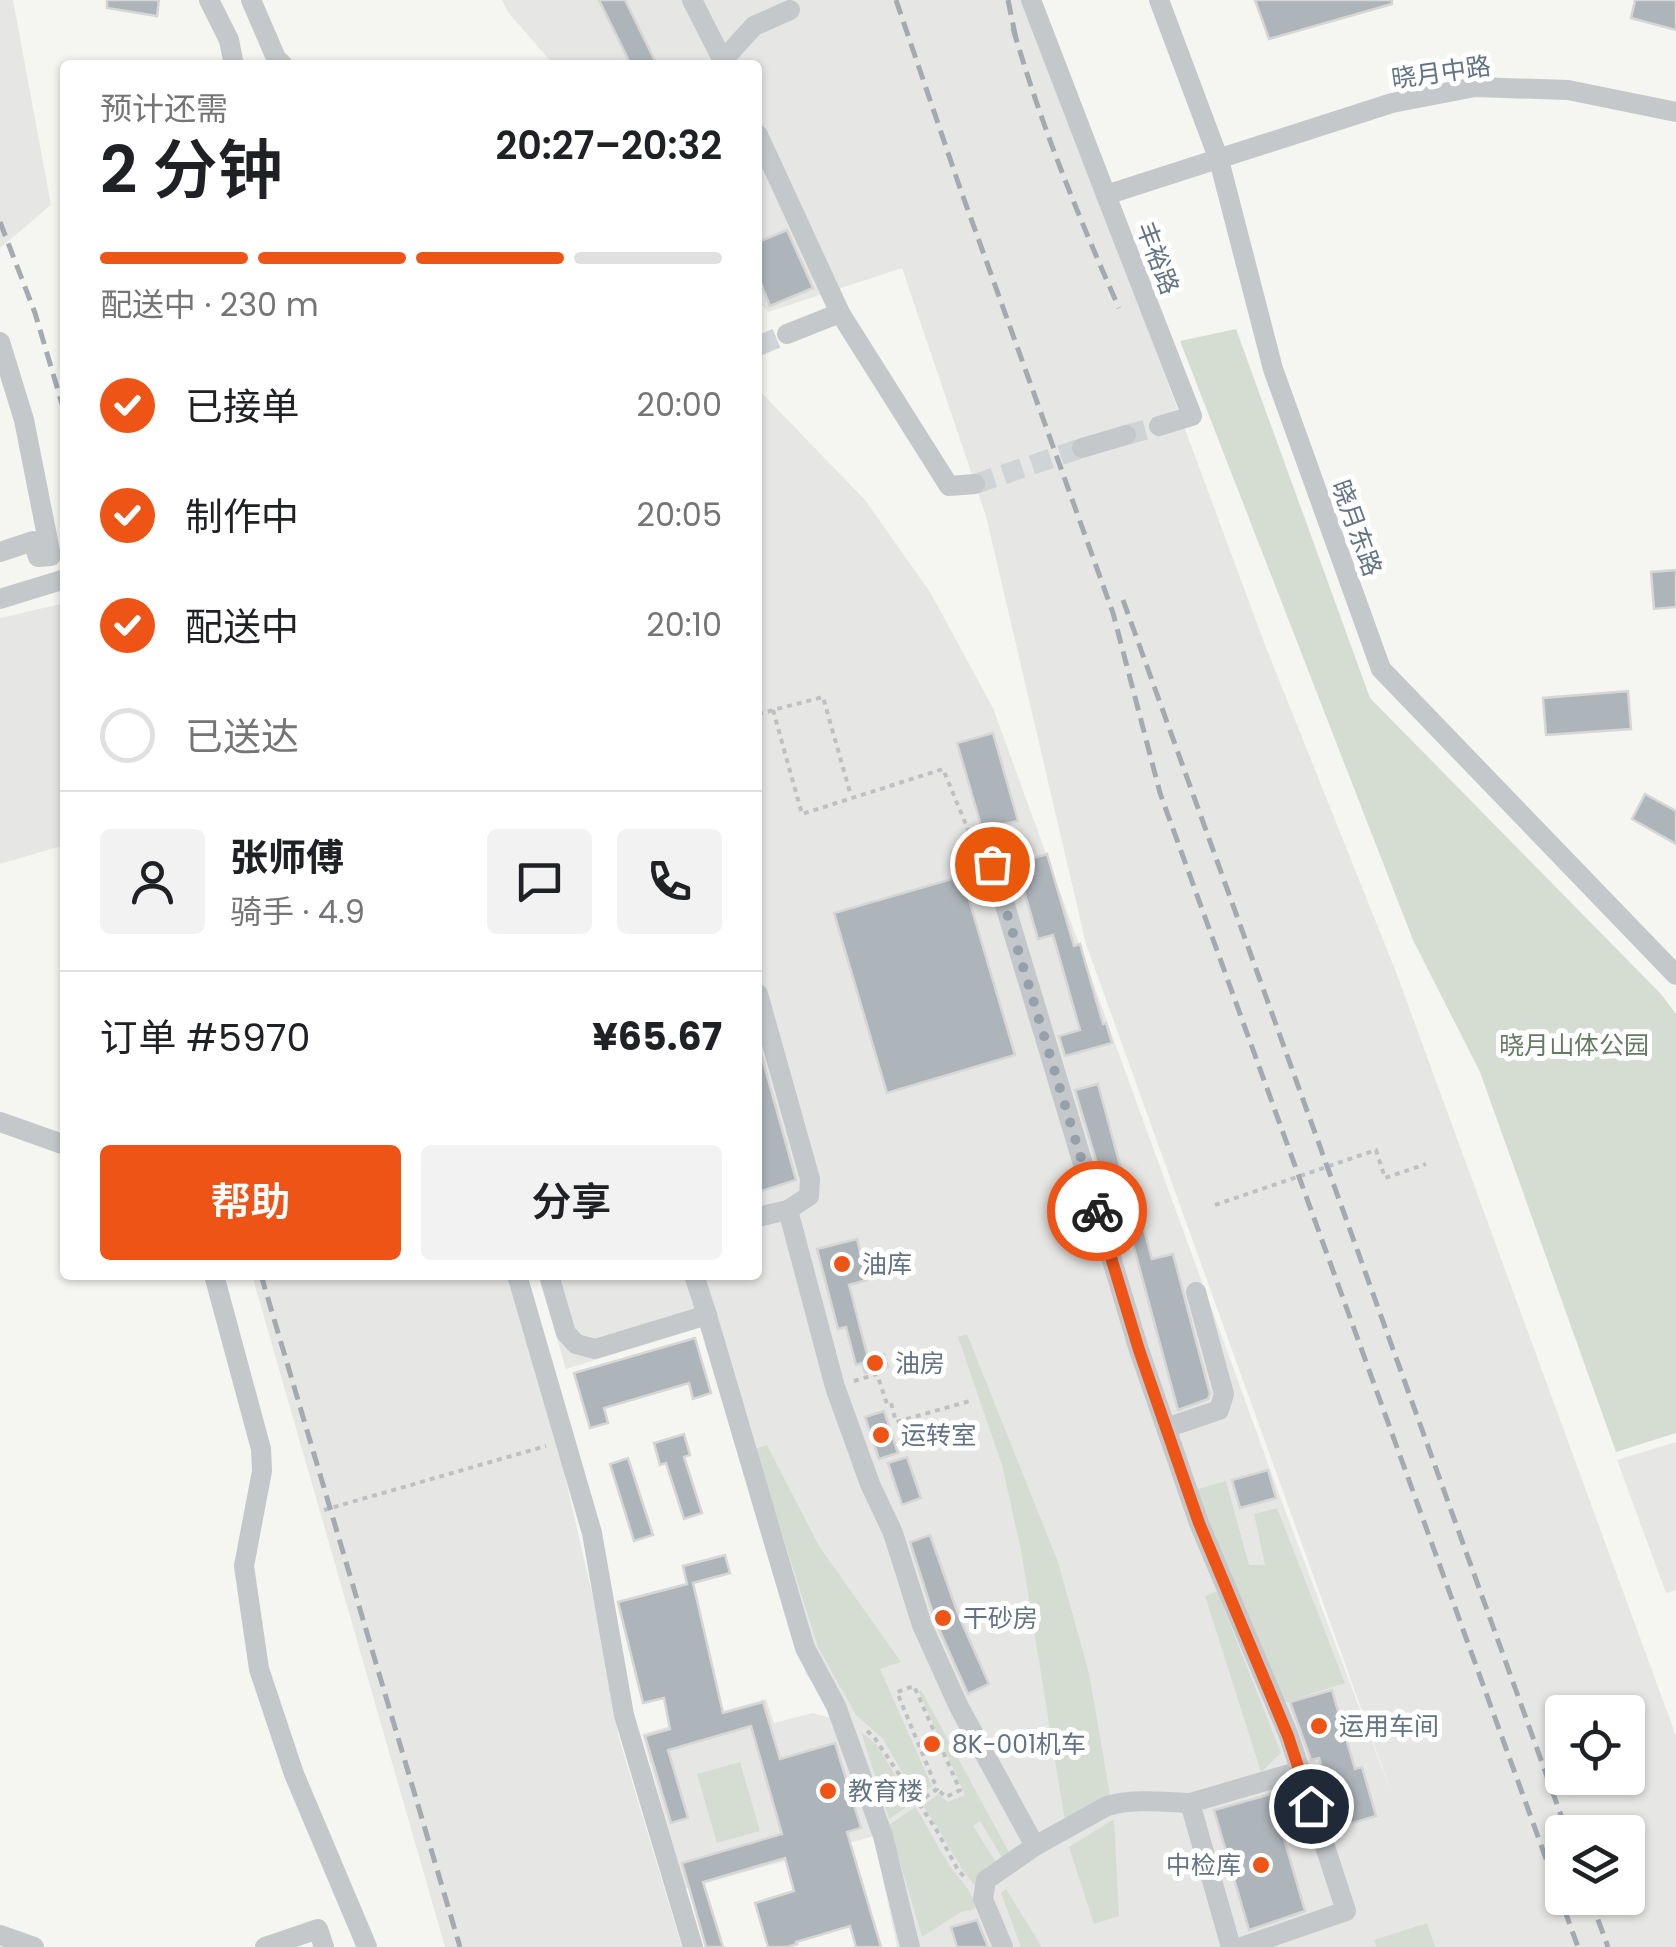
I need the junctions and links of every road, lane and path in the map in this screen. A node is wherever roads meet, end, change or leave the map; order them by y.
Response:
1 (209, 0) edge
2 (251, 0) edge
3 (692, 0) edge
4 (1032, 0) edge
5 (1158, 0) edge
6 (790, 10) dead end
7 (233, 60) edge
8 (278, 60) edge
9 (723, 60) edge
10 (726, 60) edge
11 (1676, 112) edge
12 (762, 144) edge
13 (1219, 160) junction
14 (1106, 195) junction
15 (840, 313) junction
16 (787, 334) tunnel mouth
17 (0, 342) edge
18 (1159, 426) tunnel mouth
19 (1126, 435) tunnel mouth
20 (1082, 448) tunnel mouth
21 (976, 484) tunnel mouth
22 (0, 552) edge
23 (60, 581) edge
24 (0, 599) edge
25 (773, 710) junction
26 (762, 713) edge
27 (852, 797) junction
28 (979, 840) joint
29 (1676, 974) edge
30 (762, 1008) edge
31 (0, 1122) edge
32 (60, 1143) edge
33 (1426, 1164) dead end
34 (1215, 1205) dead end
35 (788, 1210) junction
36 (762, 1216) edge
37 (215, 1280) edge
38 (519, 1280) edge
39 (550, 1280) edge
40 (696, 1280) edge
41 (1196, 1292) dead end
42 (708, 1315) junction
43 (835, 1386) junction
44 (970, 1401) dead end
45 (1166, 1428) junction
46 (565, 1440) junction
47 (324, 1510) dead end
48 (862, 1726) dead end
49 (1300, 1771) junction
50 (936, 1789) junction
51 (917, 1803) junction
52 (1190, 1803) junction
53 (1034, 1846) junction
54 (983, 1898) junction
55 (0, 1935) edge
56 (34, 1947) edge
57 (265, 1947) edge
58 (324, 1947) edge
59 (367, 1947) edge
60 (693, 1947) edge
61 (910, 1947) edge
62 (1003, 1947) edge
63 (1231, 1947) edge
64 (1242, 1947) edge

1 - 7 street
2 - 8 street
3 - 9 street
4 - 14 street
5 - 13 street, 晓月东路
6 - 10 street
11 - 13 street, 晓月中路
12 - 15 street
13 - 14 street, 丰裕路
13 - 29 street, 晓月东路
14 - 18 street, 丰裕路
15 - 16 street
15 - 21 street
17 - 22 street
19 - 20 street
23 - 24 street
25 - 26 path
25 - 27 path
25 - 27 path
27 - 28 path
28 - 45 street
30 - 35 street
31 - 32 street
33 - 34 path
35 - 36 street
35 - 43 street
37 - 59 street
38 - 46 street
39 - 42 street
40 - 42 street
41 - 45 street
42 - 61 street
43 - 44 path
43 - 53 street
45 - 49 street
46 - 47 path
46 - 60 street
48 - 51 path
49 - 52 street
49 - 64 street
50 - 50 path
50 - 51 path
51 - 54 path
52 - 53 street
52 - 63 street
53 - 54 street
54 - 62 street
55 - 56 street
57 - 58 street

